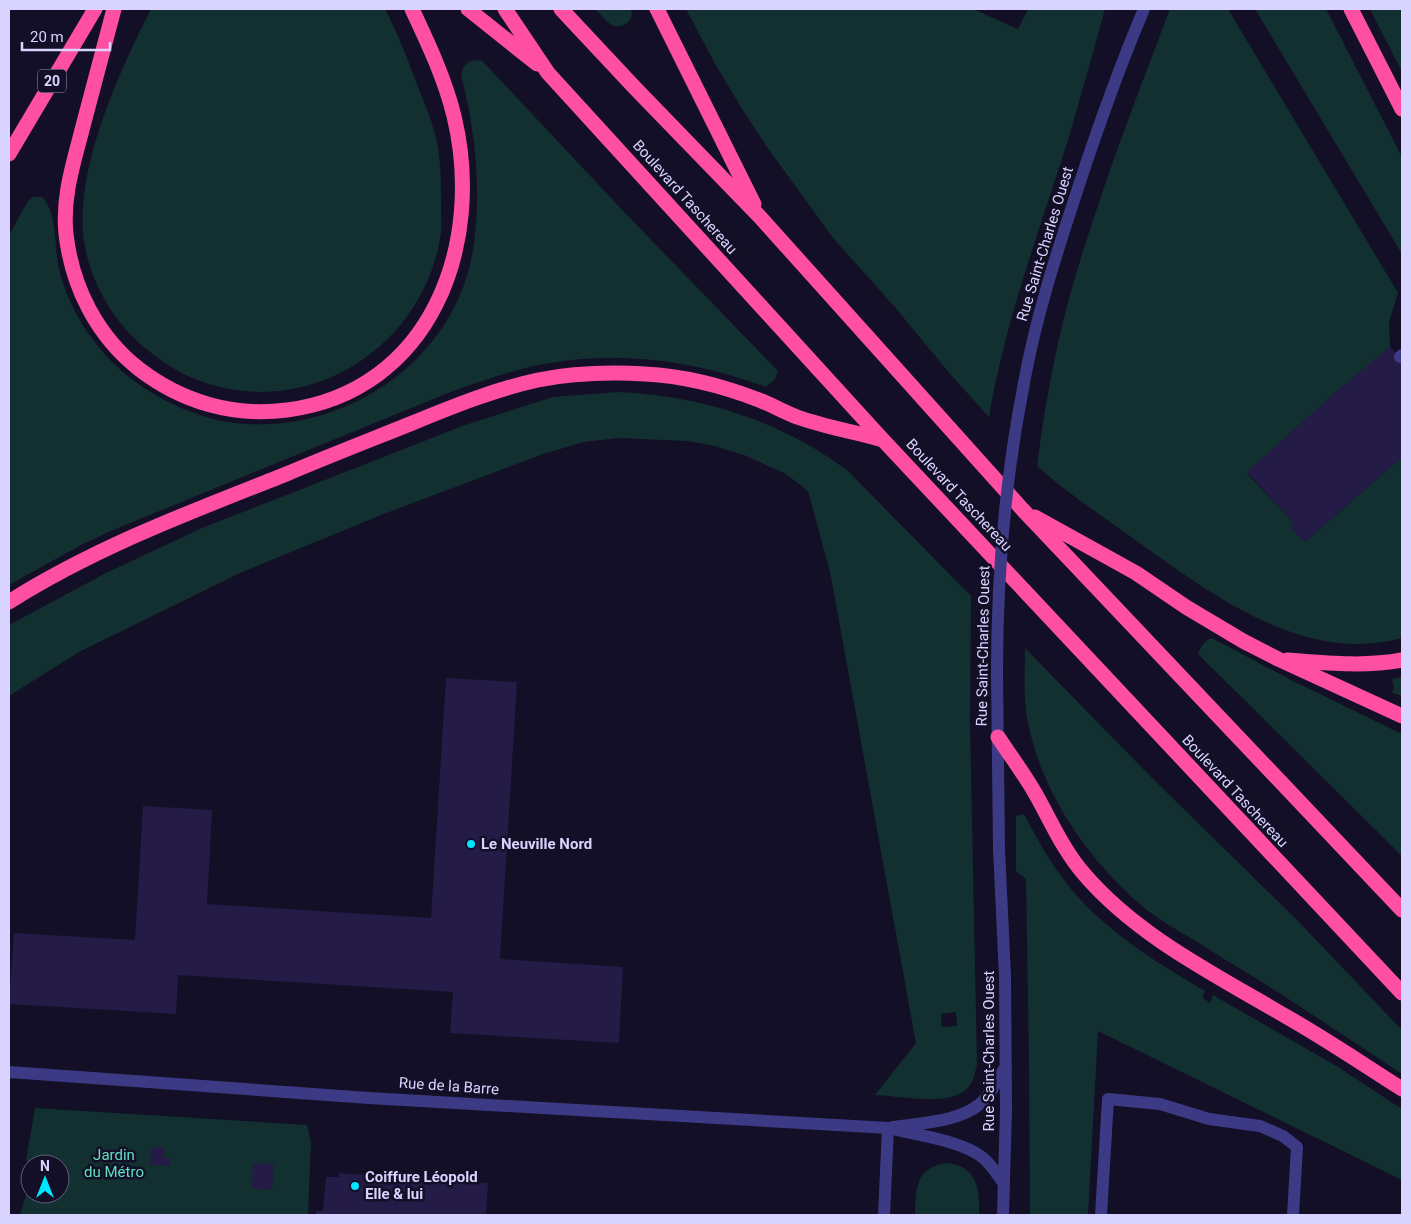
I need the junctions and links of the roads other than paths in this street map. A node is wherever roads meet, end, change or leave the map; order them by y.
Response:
1 (95, 9) edge
2 (114, 9) edge
3 (412, 9) edge
4 (468, 9) edge
5 (505, 9) edge
6 (561, 9) edge
7 (657, 9) edge
8 (1144, 9) edge
9 (1351, 9) edge
10 (548, 73) junction
11 (1402, 109) edge
12 (9, 154) edge
13 (760, 217) junction
14 (883, 440) junction
15 (1023, 510) junction
16 (9, 602) edge
17 (1278, 659) junction
18 (1402, 660) edge
19 (1402, 716) edge
20 (998, 737) junction
21 (1402, 910) edge
22 (1402, 993) edge
23 (1006, 1066) junction
24 (9, 1072) edge
25 (1402, 1089) edge
26 (888, 1128) junction
27 (1004, 1184) junction
28 (884, 1215) edge
29 (1003, 1215) edge
30 (1101, 1215) edge
31 (1293, 1215) edge

1 - 12 highway, 20
2 - 3 highway
4 - 10 highway
5 - 10 highway, Boulevard Taschereau
6 - 13 highway
7 - 13 highway
8 - 20 street, Rue Saint-Charles Ouest, bridge
9 - 11 highway
10 - 14 highway, Boulevard Taschereau
13 - 15 highway
14 - 16 highway
14 - 22 highway, Boulevard Taschereau
15 - 17 highway
15 - 21 highway
17 - 18 highway
17 - 19 highway
20 - 23 street, Rue Saint-Charles Ouest
20 - 25 highway
23 - 26 street, Rue de la Barre
23 - 27 street, Rue Saint-Charles Ouest
24 - 26 street, Rue de la Barre
26 - 27 street, Rue de la Barre
26 - 28 street
27 - 29 street, Rue Saint-Charles Ouest
30 - 31 street

